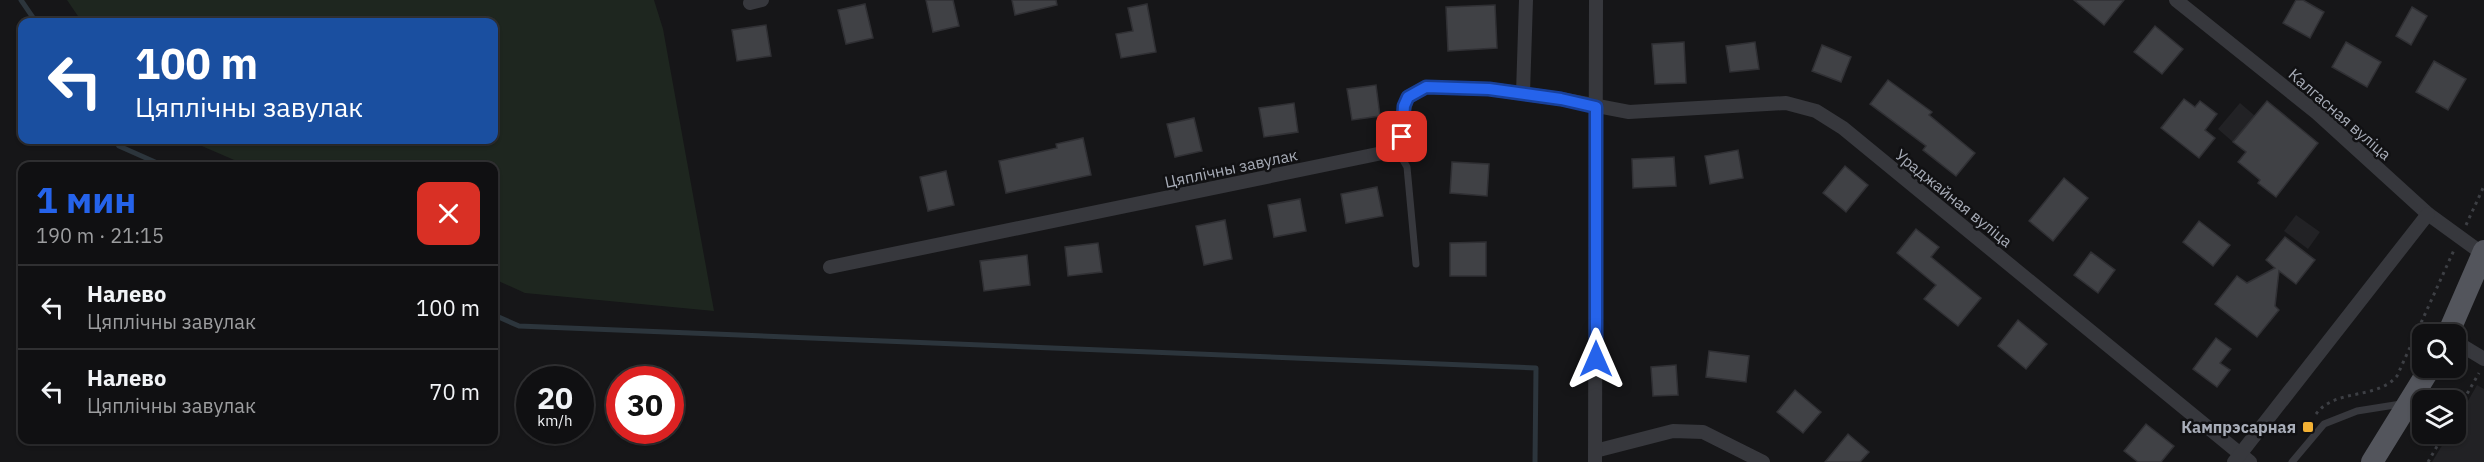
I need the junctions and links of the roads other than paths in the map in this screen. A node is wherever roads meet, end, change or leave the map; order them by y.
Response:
1 (1526, 0) edge
2 (1596, 0) edge
3 (2176, 0) edge
4 (1523, 93) junction
5 (1596, 107) junction
6 (1397, 150) junction
7 (2428, 214) junction
8 (2484, 252) edge
9 (1416, 264) dead end
10 (830, 267) dead end
11 (2452, 324) edge
12 (2466, 348) edge
13 (2484, 359) edge
14 (2424, 378) edge
15 (2410, 403) junction
16 (1595, 457) edge
17 (2242, 459) edge
18 (1763, 462) edge
19 (2292, 462) edge
20 (2372, 462) edge

1 - 4 street
2 - 5 street
3 - 7 street, Калгасная вуліца
4 - 5 street
4 - 6 street
5 - 16 street
5 - 17 street, Ураджайная вуліца
6 - 9 lane
6 - 10 street, Цяплічны завулак
7 - 8 street, Калгасная вуліца
7 - 17 street
8 - 11 main road
12 - 13 street
14 - 15 main road
15 - 19 lane
15 - 20 main road
16 - 18 street

